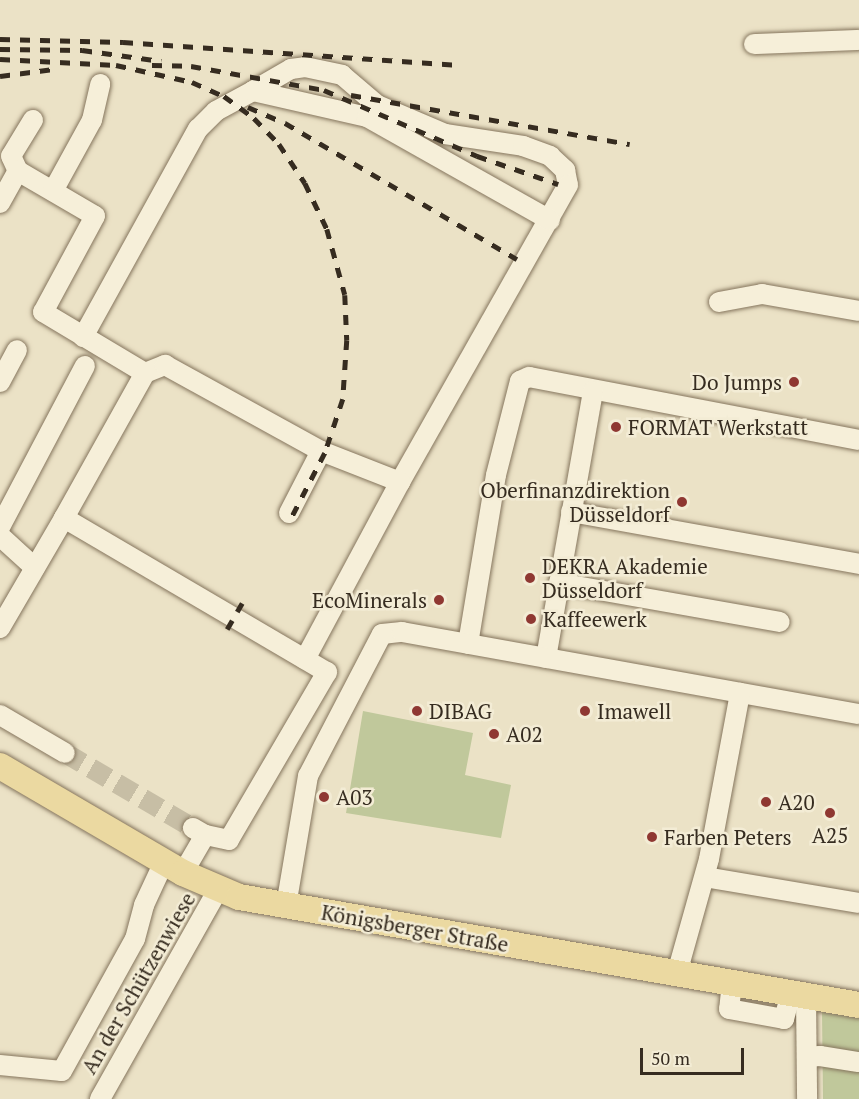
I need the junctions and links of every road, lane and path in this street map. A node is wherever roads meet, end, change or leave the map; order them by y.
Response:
1 (859, 40) edge
2 (754, 44) dead end
3 (100, 84) dead end
4 (253, 91) junction
5 (33, 120) dead end
6 (18, 171) junction
7 (53, 191) junction
8 (0, 203) edge
9 (550, 220) junction
10 (719, 302) dead end
11 (859, 311) edge
12 (83, 337) junction
13 (9, 357) edge
14 (85, 366) dead end
15 (145, 373) junction
16 (0, 382) edge
17 (593, 391) junction
18 (859, 440) edge
19 (321, 451) junction
20 (399, 482) junction
21 (571, 512) junction
22 (290, 513) dead end
23 (64, 519) junction
24 (0, 527) edge
25 (0, 536) edge
26 (859, 564) edge
27 (35, 568) junction
28 (559, 583) junction
29 (780, 622) dead end
30 (0, 627) edge
31 (468, 644) junction
32 (546, 658) junction
33 (305, 659) junction
34 (740, 693) junction
35 (859, 714) edge
36 (0, 715) edge
37 (65, 753) tunnel mouth
38 (0, 766) edge
39 (174, 868) junction
40 (705, 877) junction
41 (218, 890) junction
42 (859, 903) edge
43 (286, 906) junction
44 (678, 973) junction
45 (798, 994) junction
46 (859, 1005) edge
47 (807, 1057) junction
48 (859, 1062) edge
49 (0, 1065) edge
50 (100, 1099) edge
51 (807, 1099) edge

1 - 2 street
3 - 7 street
4 - 9 street
4 - 9 street
4 - 12 street
5 - 6 street
6 - 7 street
6 - 8 street
7 - 12 street
9 - 20 street
10 - 11 street
12 - 15 street
13 - 16 street
14 - 24 street
15 - 19 street
15 - 23 street
17 - 18 street
17 - 21 street
17 - 31 street
19 - 20 street
19 - 22 street
20 - 33 street
21 - 26 street
21 - 28 street
23 - 27 street
23 - 33 street
25 - 27 street
27 - 30 street
28 - 29 street
28 - 32 street
31 - 32 street
31 - 43 street
32 - 34 street
33 - 39 street
34 - 35 street
34 - 40 street
36 - 37 street
38 - 39 main road, Königsberger Straße
39 - 41 main road, Königsberger Straße
39 - 49 street
40 - 42 street
40 - 44 street
41 - 43 main road, Königsberger Straße
41 - 50 street, An der Schützenwiese
43 - 44 main road, Königsberger Straße
44 - 45 main road, Königsberger Straße
45 - 46 main road, Königsberger Straße
45 - 47 street
47 - 48 street
47 - 51 street

